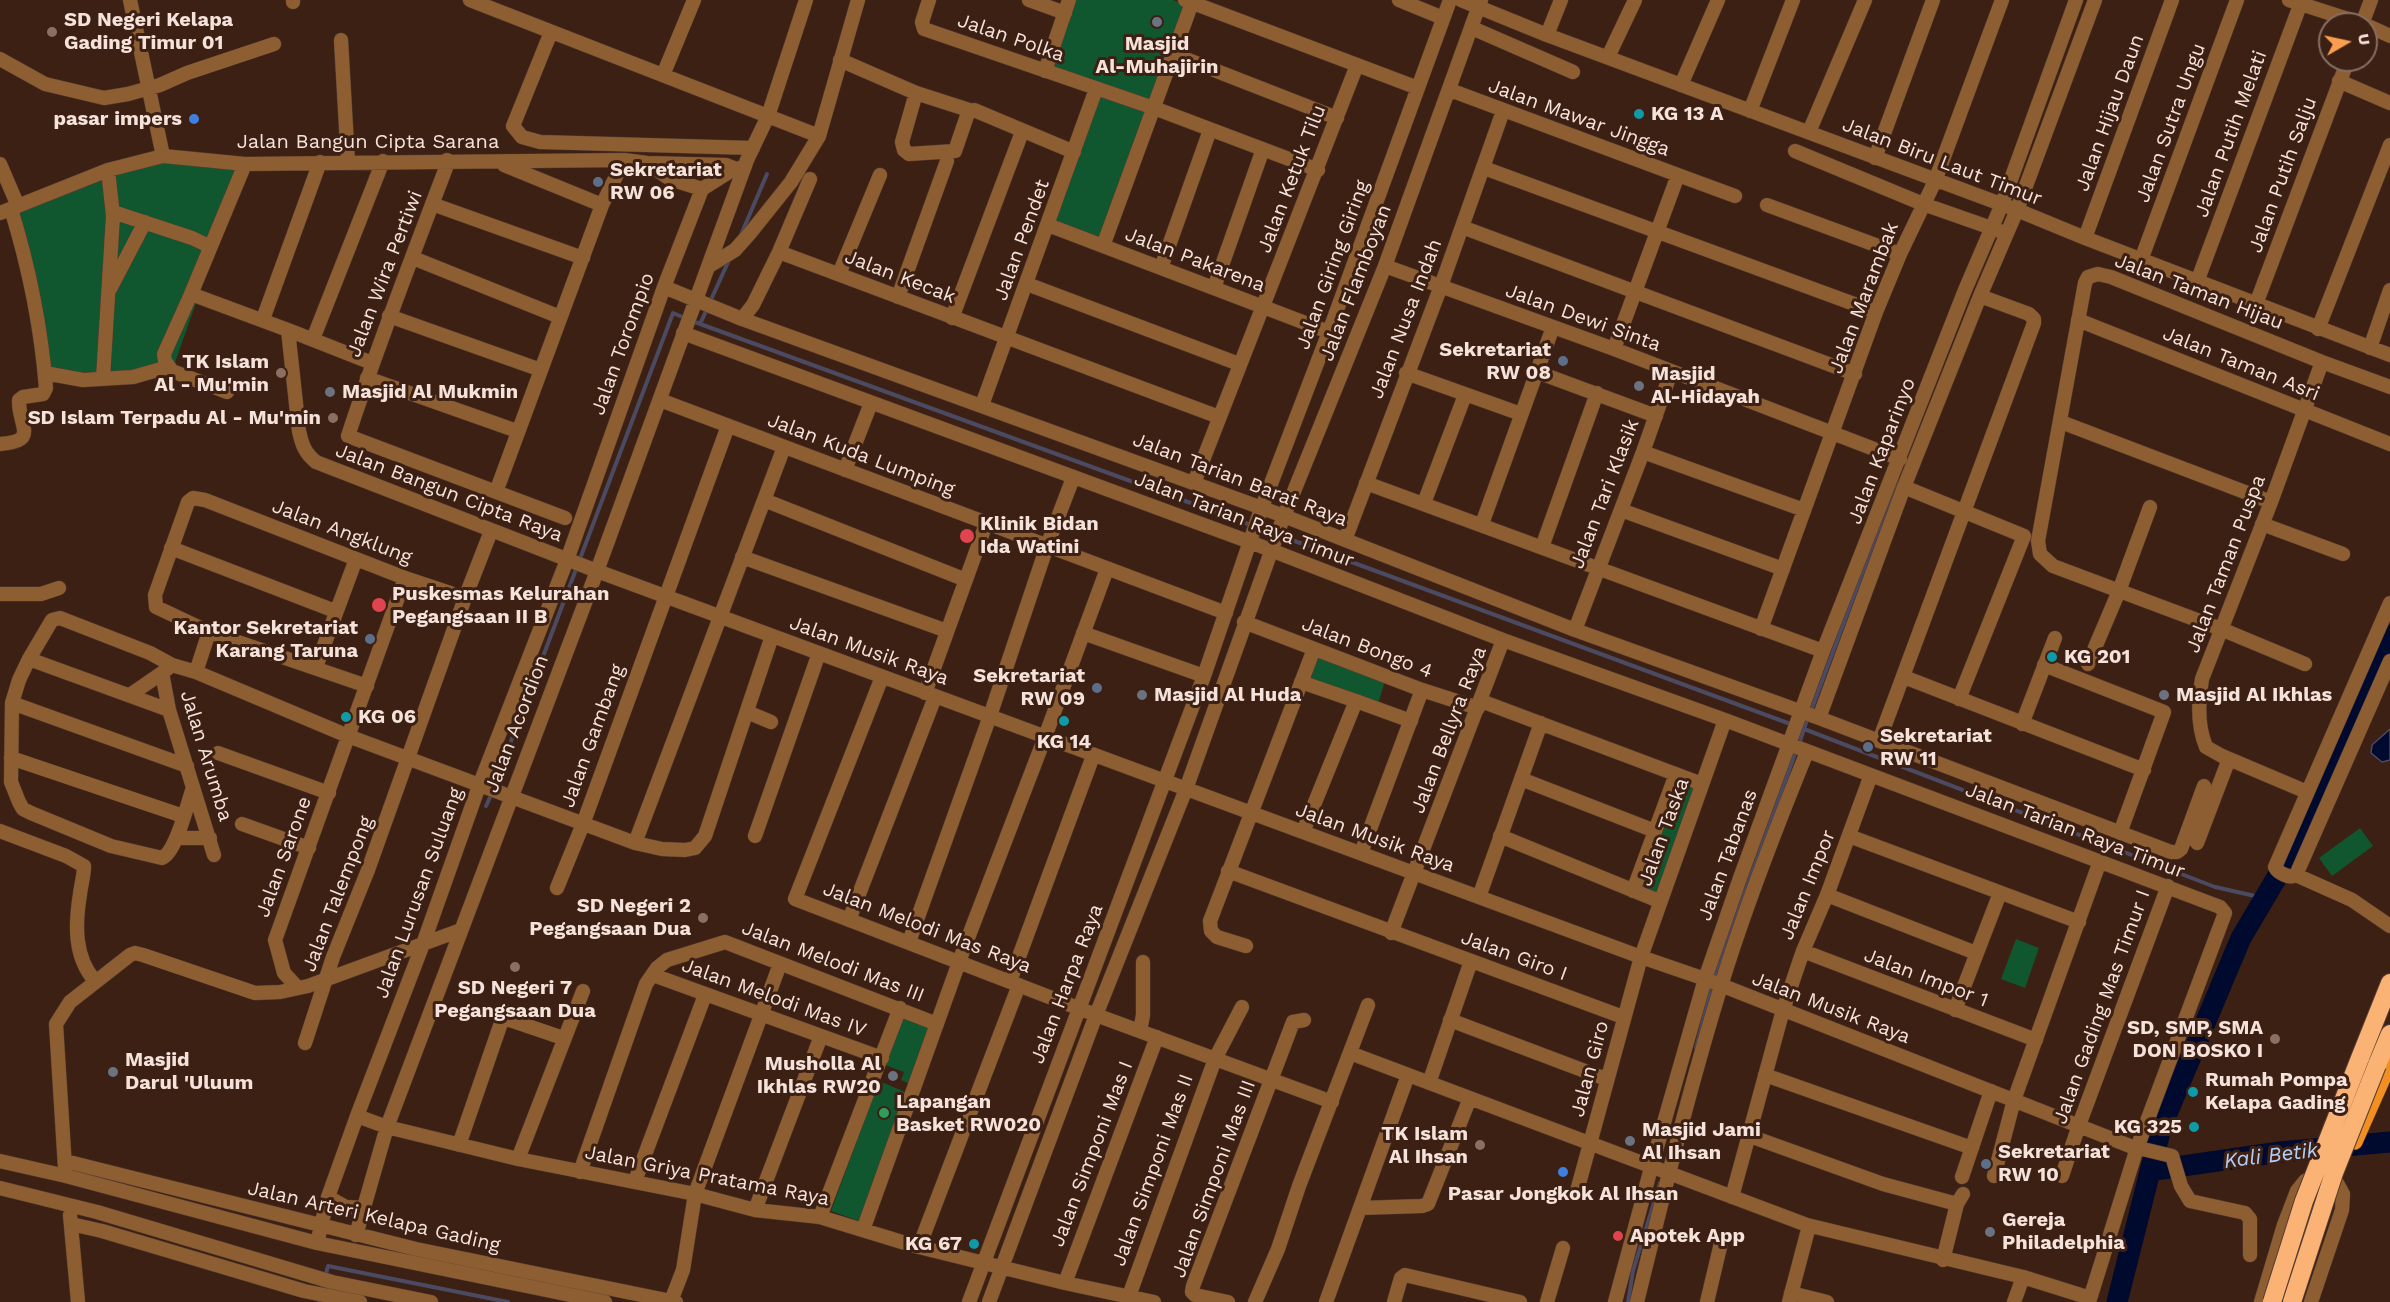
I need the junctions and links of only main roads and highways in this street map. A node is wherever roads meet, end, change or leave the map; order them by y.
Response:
1 (2390, 972) edge
2 (2390, 983) edge
3 (2390, 1034) edge
4 (2390, 1063) edge
5 (2352, 1071) junction
6 (2378, 1090) junction
7 (2273, 1302) edge
8 (2292, 1302) edge
9 (2298, 1302) edge

1 - 5 main road
2 - 7 highway, bridge
3 - 8 highway, bridge
4 - 6 main road
5 - 6 main road
5 - 7 main road, bridge
6 - 9 main road

